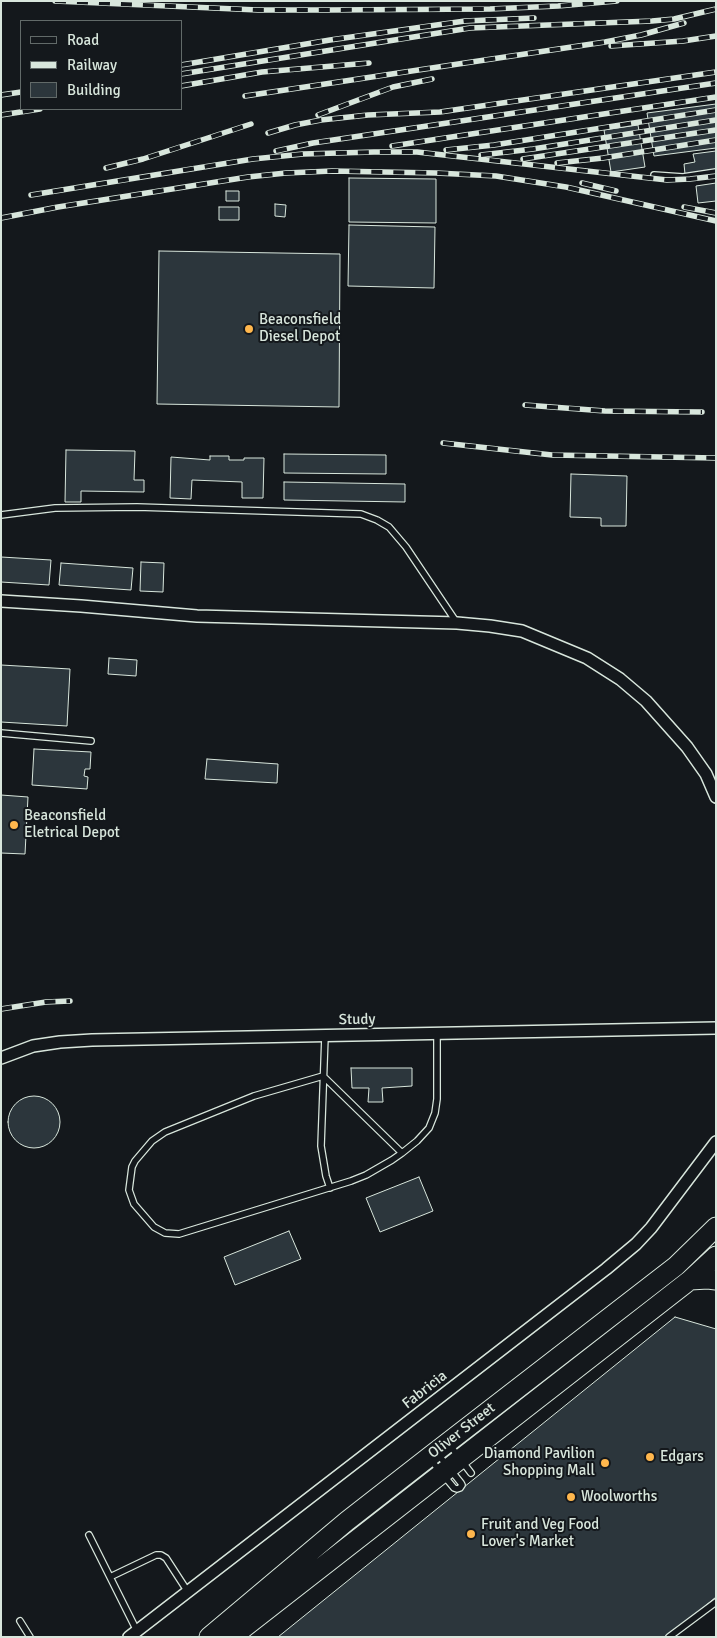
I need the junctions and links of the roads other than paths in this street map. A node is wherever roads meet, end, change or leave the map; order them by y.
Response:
1 (716, 172) edge
2 (654, 175) dead end
3 (1, 516) edge
4 (1, 601) edge
5 (458, 623) junction
6 (1, 733) edge
7 (91, 741) dead end
8 (716, 796) edge
9 (716, 1028) edge
10 (437, 1033) junction
11 (324, 1036) junction
12 (1, 1058) edge
13 (323, 1076) junction
14 (716, 1142) edge
15 (402, 1153) junction
16 (330, 1188) junction
17 (716, 1227) edge
18 (716, 1256) edge
19 (690, 1280) junction
20 (716, 1280) edge
21 (437, 1450) junction
22 (450, 1466) junction
23 (471, 1473) dead end
24 (89, 1535) dead end
25 (110, 1577) junction
26 (188, 1592) junction
27 (716, 1602) edge
28 (20, 1621) dead end
29 (133, 1634) edge
30 (30, 1637) edge
31 (209, 1637) edge
32 (232, 1637) edge
33 (669, 1637) edge

1 - 2 lane
3 - 5 lane
4 - 5 street
5 - 8 street
6 - 7 lane
9 - 10 street, Study
10 - 11 street, Study
10 - 15 lane
11 - 12 street, Study
11 - 13 lane
13 - 15 lane
13 - 16 lane
13 - 16 lane
14 - 26 street, Fabricia
15 - 16 lane
17 - 21 highway, Oliver Street
18 - 19 highway, Oliver Street
19 - 20 highway
19 - 22 highway, Oliver Street
21 - 22 lane
21 - 22 lane
21 - 31 highway, Oliver Street
22 - 23 lane
22 - 32 highway, Oliver Street
24 - 25 lane
25 - 26 lane
25 - 29 lane
26 - 29 street, Fabricia
27 - 33 lane
28 - 30 lane

